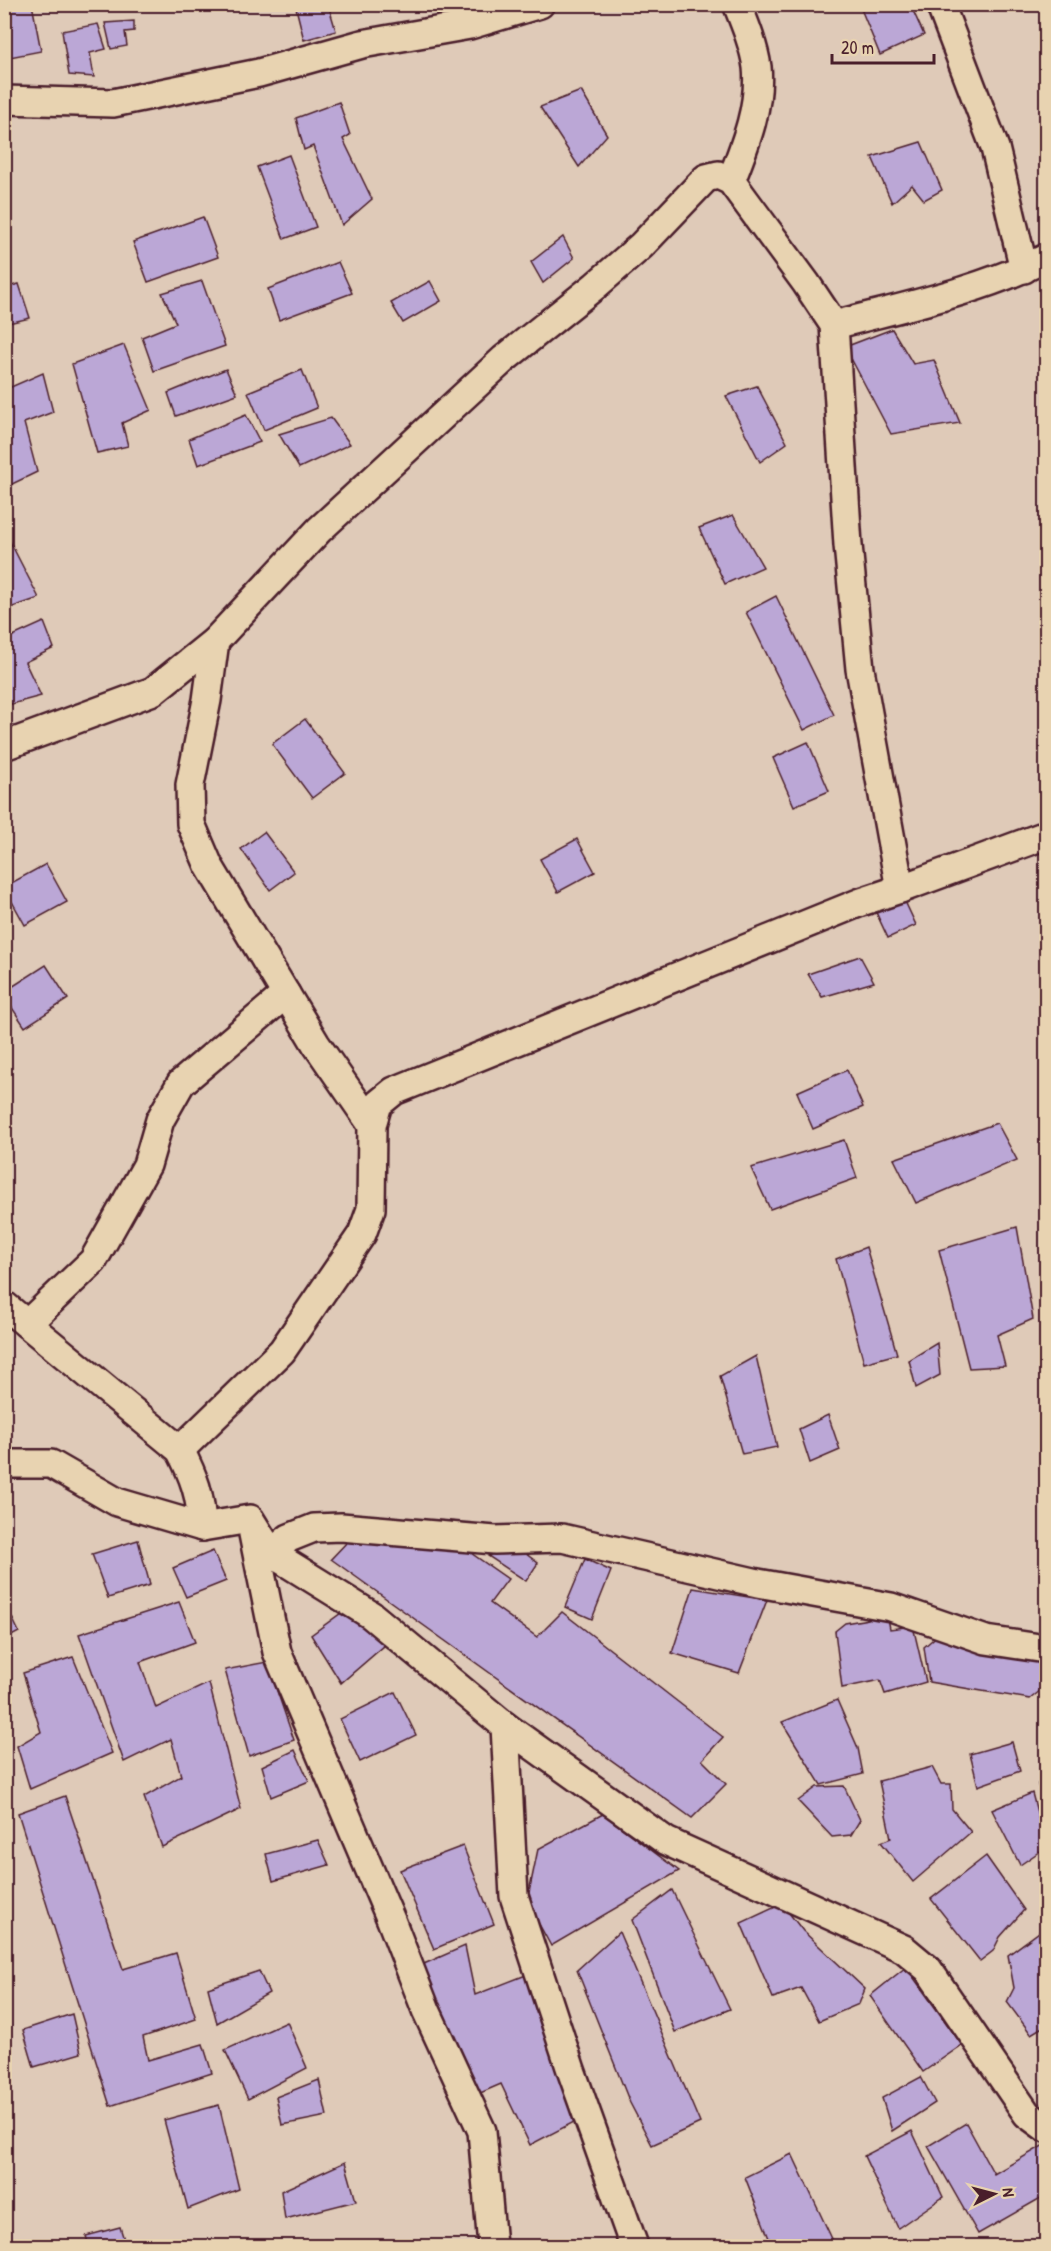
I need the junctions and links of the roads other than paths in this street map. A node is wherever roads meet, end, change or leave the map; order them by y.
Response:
1 (540, 4) edge
2 (738, 4) edge
3 (940, 4) edge
4 (4, 100) edge
5 (732, 181) junction
6 (1035, 263) edge
7 (834, 325) junction
8 (215, 641) junction
9 (4, 746) edge
10 (1047, 835) edge
11 (900, 889) junction
12 (286, 994) junction
13 (372, 1125) junction
14 (4, 1305) edge
15 (27, 1324) junction
16 (180, 1450) junction
17 (4, 1464) edge
18 (250, 1519) junction
19 (202, 1527) junction
20 (271, 1553) junction
21 (1047, 1649) edge
22 (505, 1726) junction
23 (1047, 2128) edge
24 (492, 2247) edge
25 (634, 2247) edge

1 - 4 street
2 - 5 street
3 - 6 street
5 - 7 street
5 - 8 street
6 - 7 street
7 - 11 street
8 - 9 street
8 - 12 street
10 - 11 street
11 - 13 street
12 - 13 street
12 - 15 street
13 - 16 street
14 - 15 street
15 - 16 street
16 - 19 street
17 - 19 street
18 - 19 street
18 - 20 street
18 - 24 street
20 - 21 street
20 - 22 street
22 - 23 street
22 - 25 street

